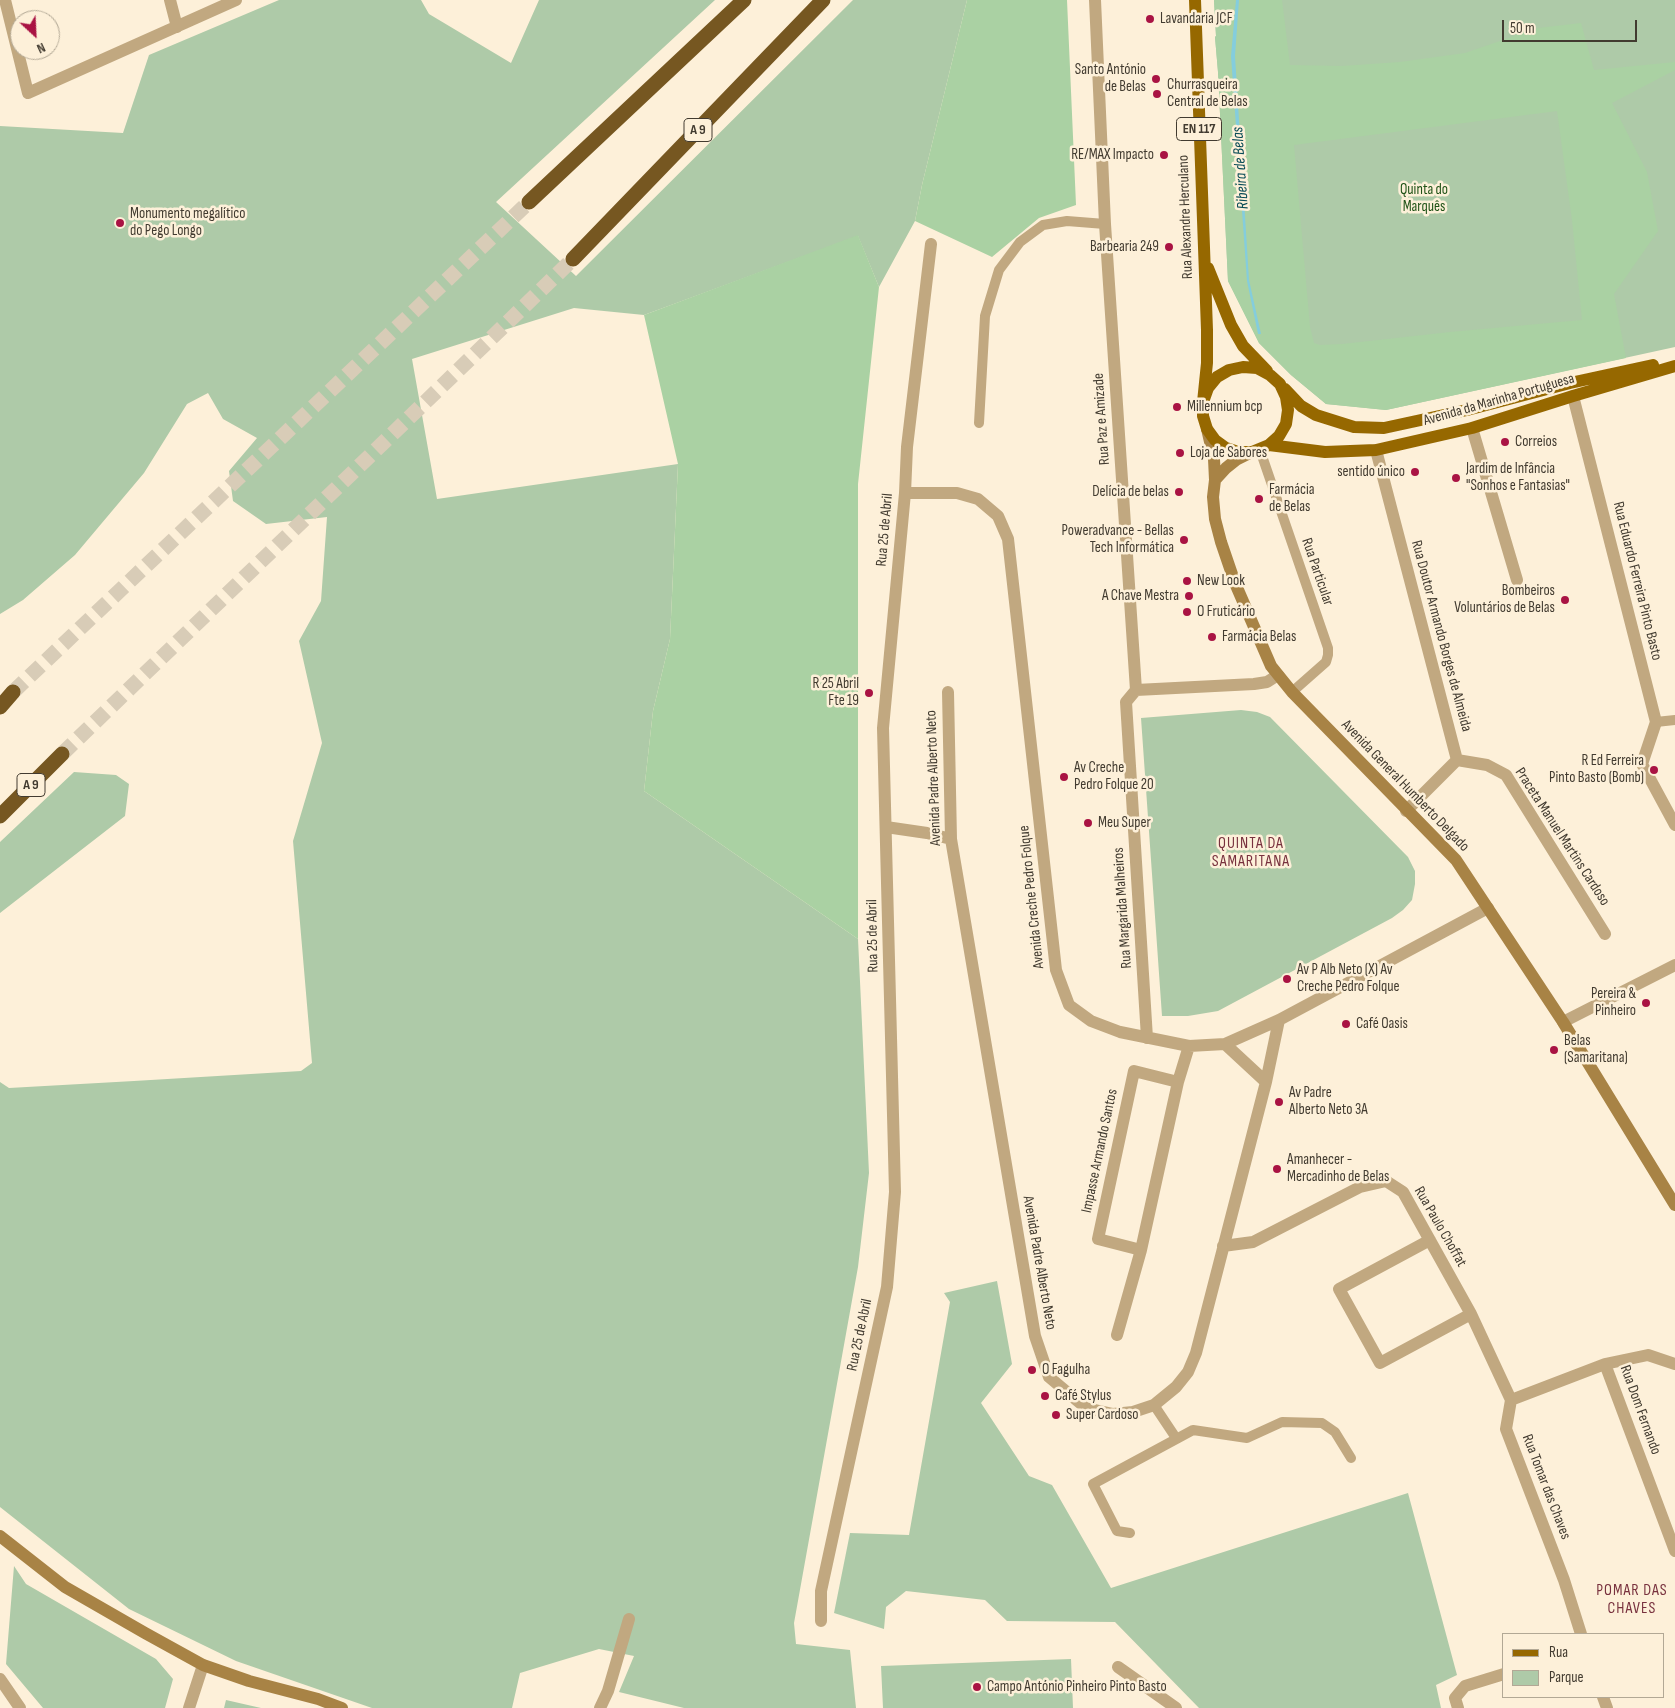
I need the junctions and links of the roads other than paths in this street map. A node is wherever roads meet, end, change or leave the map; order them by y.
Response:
1 (5, 0) edge
2 (170, 0) edge
3 (236, 0) edge
4 (744, 0) edge
5 (823, 0) edge
6 (1096, 0) edge
7 (1194, 0) edge
8 (177, 26) junction
9 (529, 202) tunnel mouth
10 (1105, 224) junction
11 (930, 244) dead end
12 (573, 259) tunnel mouth
13 (1204, 259) junction
14 (1675, 360) edge
15 (1675, 366) edge
16 (1270, 375) junction
17 (1280, 384) junction
18 (1573, 396) junction
19 (1203, 402) junction
20 (979, 423) dead end
21 (1472, 428) junction
22 (1207, 429) junction
23 (1260, 449) junction
24 (1376, 450) junction
25 (1215, 480) junction
26 (905, 493) junction
27 (1517, 580) dead end
28 (1278, 675) junction
29 (1136, 690) junction
30 (13, 692) tunnel mouth
31 (948, 692) dead end
32 (1292, 692) junction
33 (0, 707) edge
34 (1675, 720) edge
35 (1656, 722) junction
36 (62, 754) tunnel mouth
37 (1457, 760) junction
38 (1406, 811) junction
39 (0, 816) edge
40 (1675, 825) edge
41 (886, 827) junction
42 (950, 839) junction
43 (1488, 908) junction
44 (1605, 934) dead end
45 (1675, 966) edge
46 (1279, 1020) junction
47 (1563, 1022) junction
48 (1147, 1038) junction
49 (1225, 1044) junction
50 (1189, 1046) junction
51 (1178, 1082) junction
52 (1266, 1082) junction
53 (1675, 1205) edge
54 (1430, 1240) junction
55 (1223, 1246) junction
56 (1141, 1250) junction
57 (1471, 1314) junction
58 (1117, 1335) dead end
59 (1605, 1364) junction
60 (1675, 1364) edge
61 (1511, 1400) junction
62 (1154, 1405) junction
63 (1176, 1438) junction
64 (1351, 1458) dead end
65 (1130, 1533) dead end
66 (0, 1536) edge
67 (1675, 1551) edge
68 (629, 1619) dead end
69 (821, 1621) dead end
70 (1581, 1633) edge
71 (204, 1665) junction
72 (1118, 1667) dead end
73 (1502, 1675) edge
74 (0, 1679) edge
75 (20, 1708) edge
76 (189, 1708) edge
77 (342, 1708) edge
78 (600, 1708) edge
79 (1176, 1708) edge
80 (1458, 1708) edge

1 - 8 street
2 - 8 street
3 - 8 street
4 - 9 highway
5 - 12 highway, A 9
6 - 10 street, Rua Paz e Amizade
7 - 13 main road, Rua Alexandre Herculano / EN 117
10 - 20 lane
10 - 29 street, Rua Paz e Amizade
11 - 26 street, Rua 25 de Abril
13 - 16 main road
13 - 19 main road, Rua Alexandre Herculano
14 - 17 main road, Avenida da Marinha Portuguesa
15 - 18 main road, Avenida da Marinha Portuguesa
16 - 17 main road
16 - 19 main road
17 - 23 main road
18 - 21 main road, Avenida da Marinha Portuguesa
18 - 35 street, Rua Eduardo Ferreira Pinto Basto
19 - 22 main road, Rua Alexandre Herculano
21 - 24 main road, Avenida da Marinha Portuguesa
21 - 27 street
22 - 23 main road
22 - 25 main road, Avenida General Humberto Delgado
23 - 24 main road, Avenida da Marinha Portuguesa
23 - 25 main road
23 - 32 lane, Rua Particular
24 - 37 street, Rua Doutor Armando Borges de Almeida
25 - 28 main road, Avenida General Humberto Delgado
26 - 41 street, Rua 25 de Abril
26 - 48 street, Avenida Creche Pedro Folque
28 - 29 street
28 - 32 main road, Avenida General Humberto Delgado
29 - 48 street, Rua Margarida Malheiros
30 - 33 highway
31 - 42 street, Avenida Padre Alberto Neto
32 - 38 main road, Avenida General Humberto Delgado
34 - 35 lane
35 - 40 street
36 - 39 highway, A 9
37 - 38 street
37 - 44 street, Praceta Manuel Martins Cardoso
38 - 43 main road, Avenida General Humberto Delgado
41 - 42 street
41 - 69 street, Rua 25 de Abril
42 - 62 street, Avenida Padre Alberto Neto
43 - 46 street, Avenida Creche Pedro Folque
43 - 47 main road, Avenida General Humberto Delgado
45 - 47 street
46 - 49 street, Avenida Creche Pedro Folque
46 - 52 street, Avenida Padre Alberto Neto
47 - 53 main road, Avenida General Humberto Delgado
48 - 50 street, Avenida Creche Pedro Folque
49 - 50 street, Avenida Creche Pedro Folque
49 - 52 street
50 - 51 street
51 - 56 street
51 - 56 street, Impasse Armando Santos
52 - 55 street, Avenida Padre Alberto Neto
54 - 55 street, Rua Paulo Choffat
54 - 57 street, Rua Paulo Choffat
54 - 57 street
55 - 62 street, Avenida Padre Alberto Neto
56 - 58 street
57 - 61 street, Rua Paulo Choffat
59 - 60 street
59 - 61 street
59 - 67 street, Rua Dom Fernando
61 - 70 street, Rua Tomar das Chaves
62 - 63 lane
63 - 64 lane
63 - 65 lane
66 - 71 main road
68 - 78 street
71 - 76 street
71 - 77 main road
72 - 79 street
73 - 80 street
74 - 75 street

